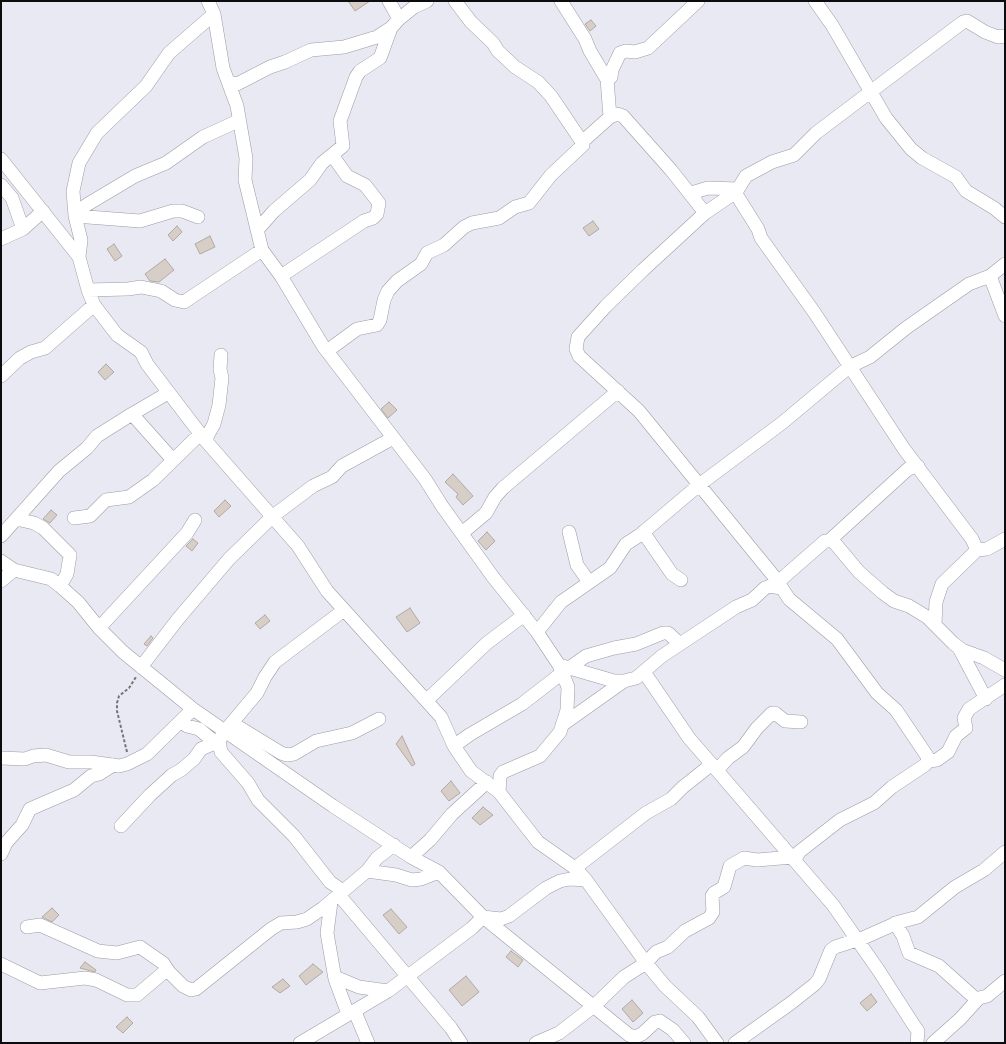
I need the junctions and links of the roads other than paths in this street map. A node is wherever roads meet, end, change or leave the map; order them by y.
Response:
1 (389, 1) edge
2 (427, 1) edge
3 (455, 1) edge
4 (561, 1) edge
5 (698, 1) edge
6 (815, 1) edge
7 (212, 5) edge
8 (395, 24) junction
9 (1005, 36) edge
10 (607, 79) junction
11 (232, 85) junction
12 (870, 92) junction
13 (610, 117) junction
14 (238, 121) junction
15 (582, 142) junction
16 (332, 155) junction
17 (1, 159) edge
18 (1, 185) edge
19 (737, 191) junction
20 (691, 193) junction
21 (42, 211) junction
22 (706, 213) junction
23 (77, 216) junction
24 (198, 217) dead end
25 (1005, 217) edge
26 (23, 229) junction
27 (258, 229) junction
28 (1, 239) edge
29 (262, 250) junction
30 (79, 257) junction
31 (1005, 264) edge
32 (281, 276) junction
33 (990, 276) junction
34 (88, 290) junction
35 (94, 305) junction
36 (1005, 316) edge
37 (327, 351) junction
38 (221, 355) dead end
39 (870, 357) junction
40 (849, 366) junction
41 (1, 376) edge
42 (863, 388) junction
43 (618, 391) junction
44 (168, 393) junction
45 (132, 414) junction
46 (202, 437) junction
47 (393, 438) junction
48 (172, 460) junction
49 (913, 467) junction
50 (699, 485) junction
51 (273, 516) junction
52 (74, 518) dead end
53 (16, 519) junction
54 (195, 520) dead end
55 (569, 532) dead end
56 (643, 532) junction
57 (462, 533) junction
58 (1, 536) edge
59 (1005, 539) edge
60 (830, 540) junction
61 (978, 550) junction
62 (1, 561) edge
63 (14, 570) junction
64 (681, 580) dead end
65 (1, 581) edge
66 (589, 582) junction
67 (776, 584) junction
68 (60, 586) junction
69 (344, 610) junction
70 (524, 615) junction
71 (935, 625) junction
72 (99, 628) junction
73 (537, 632) junction
74 (680, 644) junction
75 (958, 647) junction
76 (140, 667) junction
77 (563, 669) junction
78 (1005, 670) edge
79 (644, 672) junction
80 (624, 681) junction
81 (1005, 685) edge
82 (986, 699) junction
83 (427, 700) junction
84 (193, 709) junction
85 (379, 719) dead end
86 (181, 721) junction
87 (801, 722) dead end
88 (562, 725) junction
89 (225, 732) junction
90 (454, 746) junction
91 (1, 758) edge
92 (928, 761) junction
93 (113, 765) junction
94 (714, 767) junction
95 (487, 782) junction
96 (499, 792) junction
97 (121, 826) dead end
98 (394, 845) junction
99 (1005, 852) edge
100 (1, 854) edge
101 (793, 855) junction
102 (411, 857) junction
103 (575, 868) junction
104 (368, 871) junction
105 (439, 872) junction
106 (586, 880) junction
107 (337, 896) junction
108 (483, 918) junction
109 (895, 923) junction
110 (27, 927) dead end
111 (881, 929) junction
112 (858, 940) junction
113 (905, 943) junction
114 (646, 963) junction
115 (1, 964) edge
116 (169, 972) junction
117 (335, 977) junction
118 (406, 977) junction
119 (1005, 981) edge
120 (388, 990) junction
121 (977, 1000) junction
122 (594, 1006) junction
123 (352, 1013) junction
124 (300, 1043) edge
125 (368, 1043) edge
126 (461, 1043) edge
127 (536, 1043) edge
128 (684, 1043) edge
129 (717, 1043) edge
130 (735, 1043) edge
131 (917, 1043) edge
132 (933, 1043) edge

1 - 8 street
2 - 8 street
3 - 15 street
4 - 10 street
5 - 10 street
6 - 12 street
7 - 11 street
7 - 23 street
8 - 11 street
8 - 16 street
9 - 12 street
10 - 13 street
11 - 14 street
12 - 19 street
12 - 25 street
13 - 15 street
13 - 20 street
14 - 23 street
14 - 27 street
15 - 37 street
16 - 27 street
16 - 32 street
17 - 21 street
18 - 26 street
19 - 20 street
19 - 22 street
19 - 40 street
20 - 22 street
21 - 26 street
21 - 30 street
22 - 43 street
23 - 24 street
23 - 30 street
26 - 28 street
27 - 29 street
29 - 32 street
29 - 34 street
30 - 34 street
31 - 33 street
32 - 37 street
33 - 36 street
33 - 39 street
34 - 35 street
35 - 41 street
35 - 44 street
37 - 47 street
38 - 46 street
39 - 40 street
39 - 42 street
40 - 42 street
40 - 50 street
42 - 49 street
43 - 50 street
43 - 57 street
44 - 45 street
44 - 46 street
45 - 48 street
45 - 53 street
46 - 48 street
46 - 51 street
47 - 51 street
47 - 57 street
48 - 52 street
49 - 60 street
49 - 61 street
50 - 56 street
50 - 67 street
51 - 69 street
51 - 76 street
53 - 58 street
53 - 68 street
54 - 72 street
55 - 66 street
56 - 64 street
56 - 66 street
57 - 70 street
59 - 61 street
60 - 67 street
60 - 71 street
61 - 71 street
62 - 63 street
63 - 65 street
63 - 68 street
66 - 73 street
67 - 74 street
67 - 92 street
68 - 72 street
69 - 83 street
69 - 89 street
70 - 73 street
70 - 83 street
71 - 75 street
72 - 76 street
73 - 77 street
74 - 77 street
74 - 79 street
75 - 78 street
75 - 82 street
76 - 84 street
77 - 80 street
77 - 88 street
77 - 90 street
79 - 80 street
79 - 94 street
80 - 88 street
81 - 82 street
82 - 92 street
83 - 90 street
84 - 86 street
84 - 89 street
85 - 89 street
86 - 89 street
86 - 93 street
87 - 94 street
88 - 96 street
89 - 97 street
89 - 98 street
89 - 107 street
90 - 95 street
91 - 93 street
92 - 101 street
93 - 100 street
94 - 101 street
94 - 103 street
95 - 96 street
95 - 102 street
96 - 103 street
98 - 102 street
98 - 104 street
99 - 109 street
101 - 112 street
101 - 114 street
102 - 105 street
103 - 106 street
104 - 105 street
104 - 107 street
105 - 108 street
106 - 108 street
106 - 114 street
107 - 116 street
107 - 117 street
107 - 118 street
108 - 118 street
108 - 122 street
109 - 111 street
109 - 113 street
110 - 116 street
111 - 112 street
111 - 113 street
112 - 130 street
112 - 131 street
113 - 121 street
114 - 122 street
114 - 129 street
115 - 116 street
117 - 120 street
117 - 123 street
118 - 120 street
118 - 126 street
119 - 121 street
120 - 123 street
121 - 132 street
122 - 127 street
122 - 128 street
123 - 124 street
123 - 125 street

